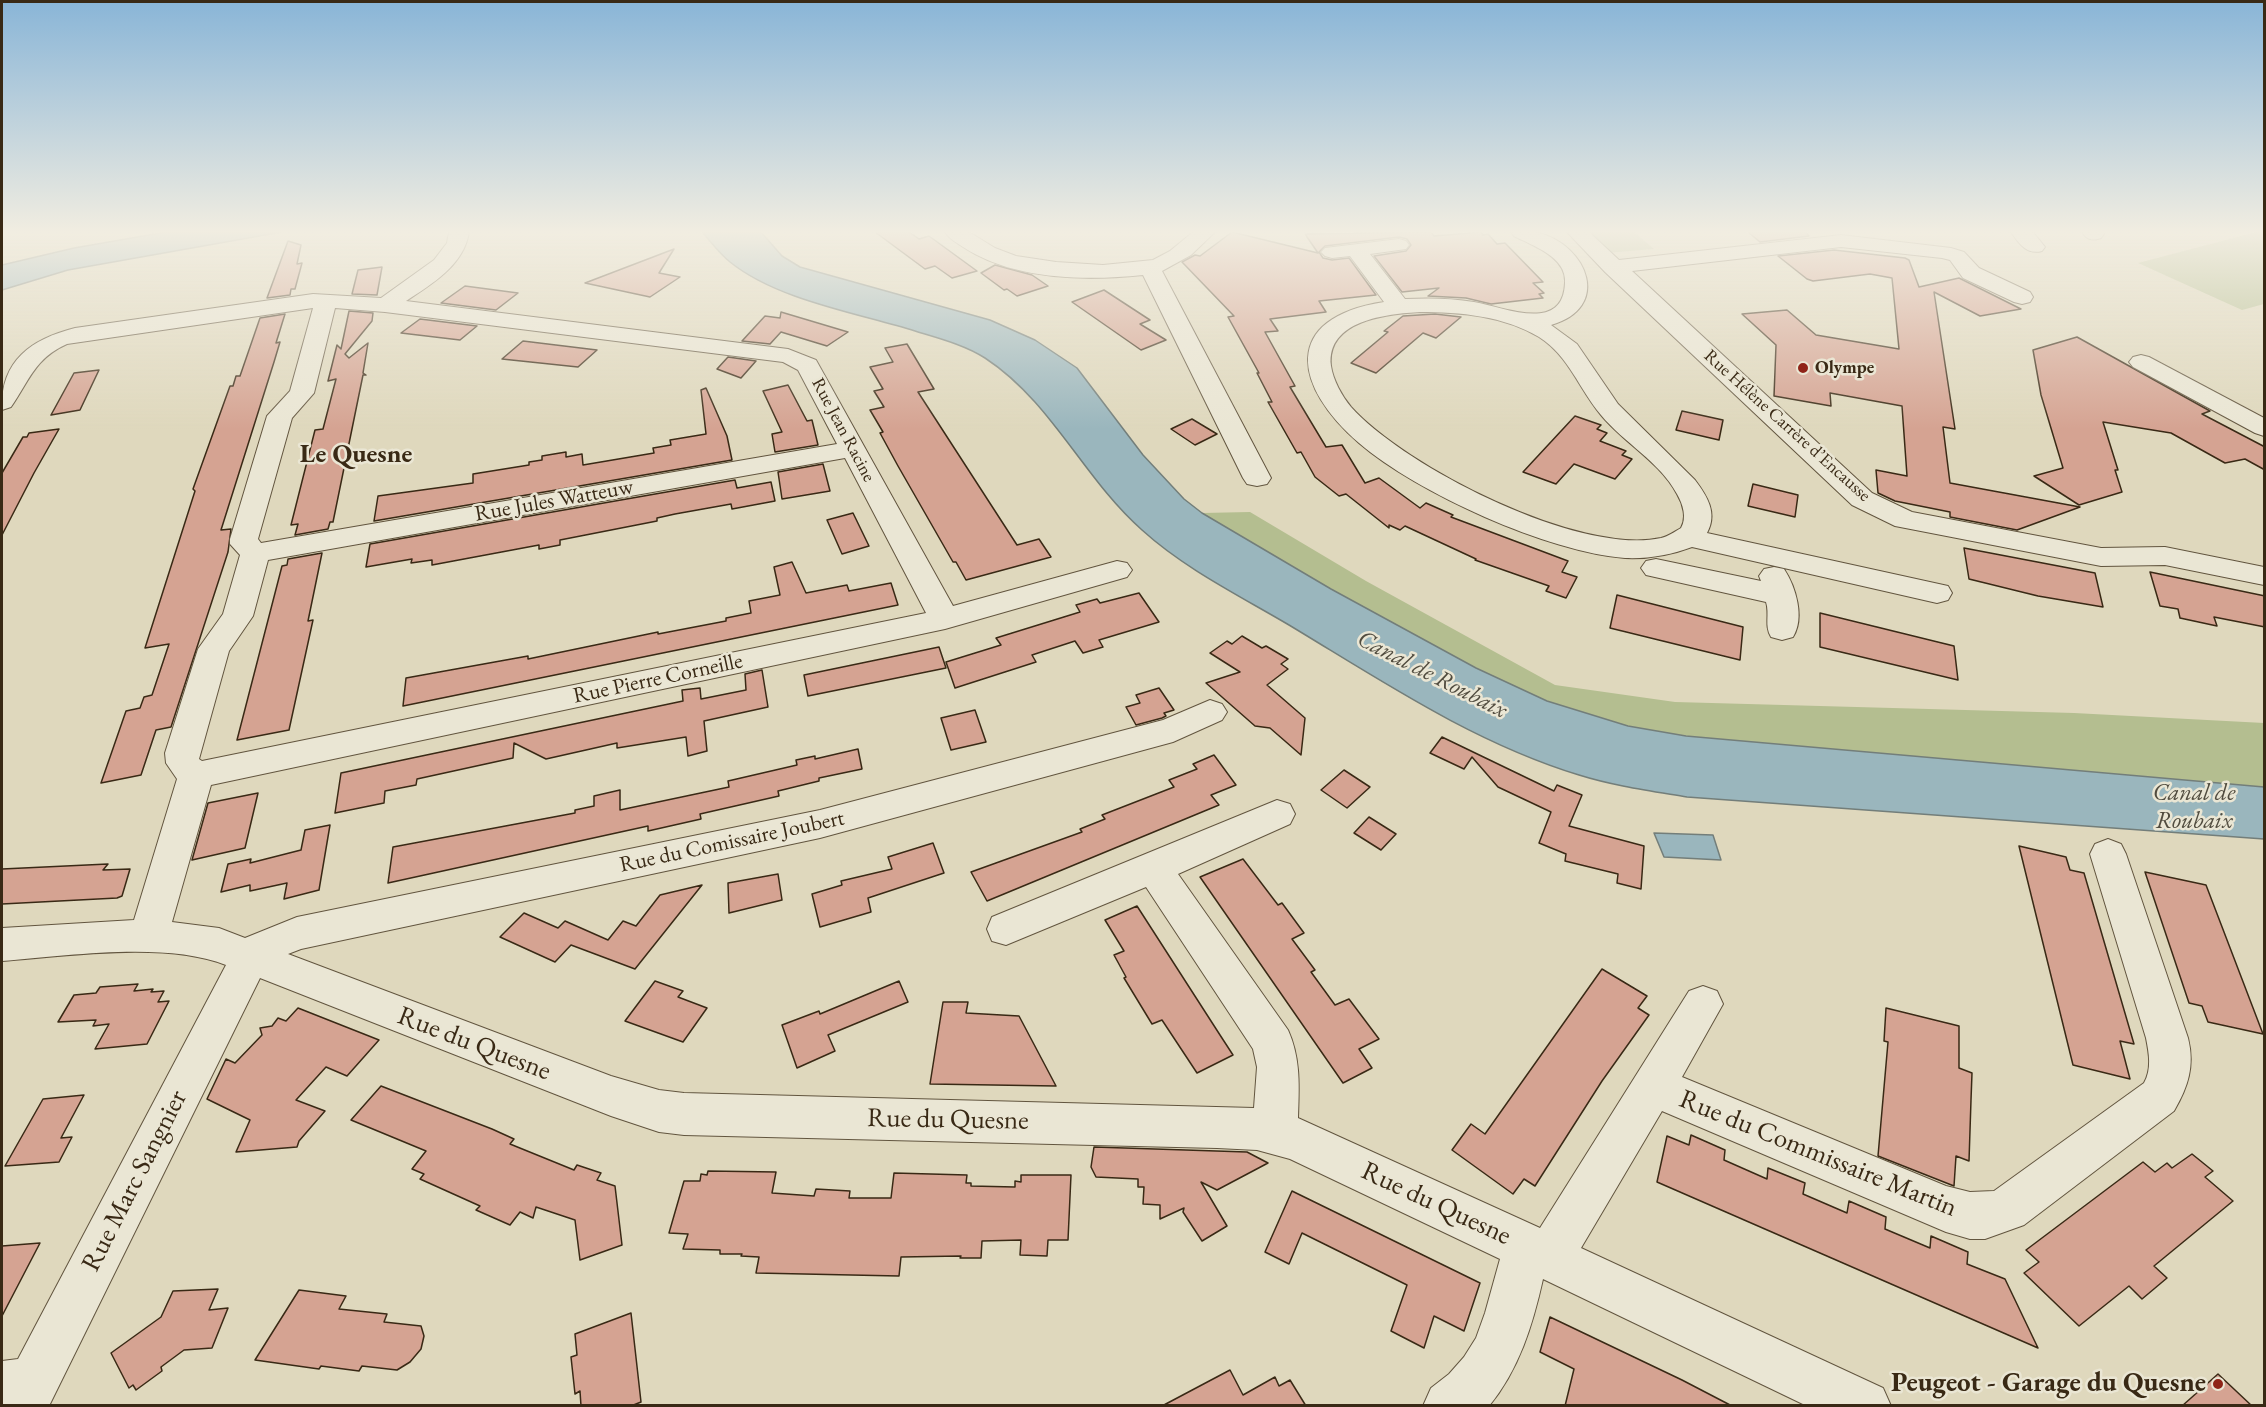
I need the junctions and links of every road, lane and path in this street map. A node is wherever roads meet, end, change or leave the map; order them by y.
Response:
1 (395, 298) edge
2 (1164, 298) edge
3 (1392, 298) edge
4 (1573, 298) edge
5 (1646, 298) edge
6 (326, 300) junction
7 (385, 305) junction
8 (1399, 307) junction
9 (1528, 323) junction
10 (2141, 362) dead end
11 (2, 402) edge
12 (2265, 428) edge
13 (853, 449) junction
14 (1257, 478) dead end
15 (1686, 537) junction
16 (255, 553) junction
17 (1774, 557) junction
18 (1656, 568) dead end
19 (1117, 570) dead end
20 (2265, 576) edge
21 (1937, 593) dead end
22 (1779, 595) junction
23 (945, 619) junction
24 (1782, 630) dead end
25 (1210, 712) dead end
26 (195, 775) junction
27 (1277, 814) dead end
28 (2108, 854) dead end
29 (1153, 868) junction
30 (1006, 929) dead end
31 (148, 937) junction
32 (2, 944) edge
33 (250, 957) junction
34 (1703, 1004) dead end
35 (1653, 1086) junction
36 (1275, 1133) junction
37 (1538, 1252) junction
38 (18, 1392) edge
39 (1449, 1406) edge
40 (1865, 1406) edge

1 - 7 street
2 - 14 street
3 - 8 street
4 - 9 street
5 - 20 street, Rue Hélène Carrère d’Encausse
6 - 7 street, Rue Jean Racine
6 - 11 street, Rue Jean Racine
6 - 16 street
7 - 13 street, Rue Jean Racine
8 - 9 street
8 - 15 street
9 - 15 street
10 - 12 street
13 - 16 street, Rue Jules Watteuw
13 - 23 street, Rue Jean Racine
15 - 17 street
16 - 26 street
17 - 21 street
17 - 22 street
18 - 22 street
19 - 23 street, Rue Pierre Corneille
22 - 24 street
23 - 26 street, Rue Pierre Corneille
25 - 33 street, Rue du Comissaire Joubert
26 - 31 street
27 - 29 street
28 - 35 street, Rue du Commissaire Martin
29 - 30 street
29 - 36 street
31 - 32 street, Rue du Quesne
31 - 33 street, Rue du Quesne
33 - 36 street, Rue du Quesne
33 - 38 street, Rue Marc Sangnier
34 - 35 street, Rue du Commissaire Martin
35 - 37 street, Rue du Commissaire Martin
36 - 37 street, Rue du Quesne
37 - 39 street, Rue du Commissaire Martin
37 - 40 street, Rue du Quesne

